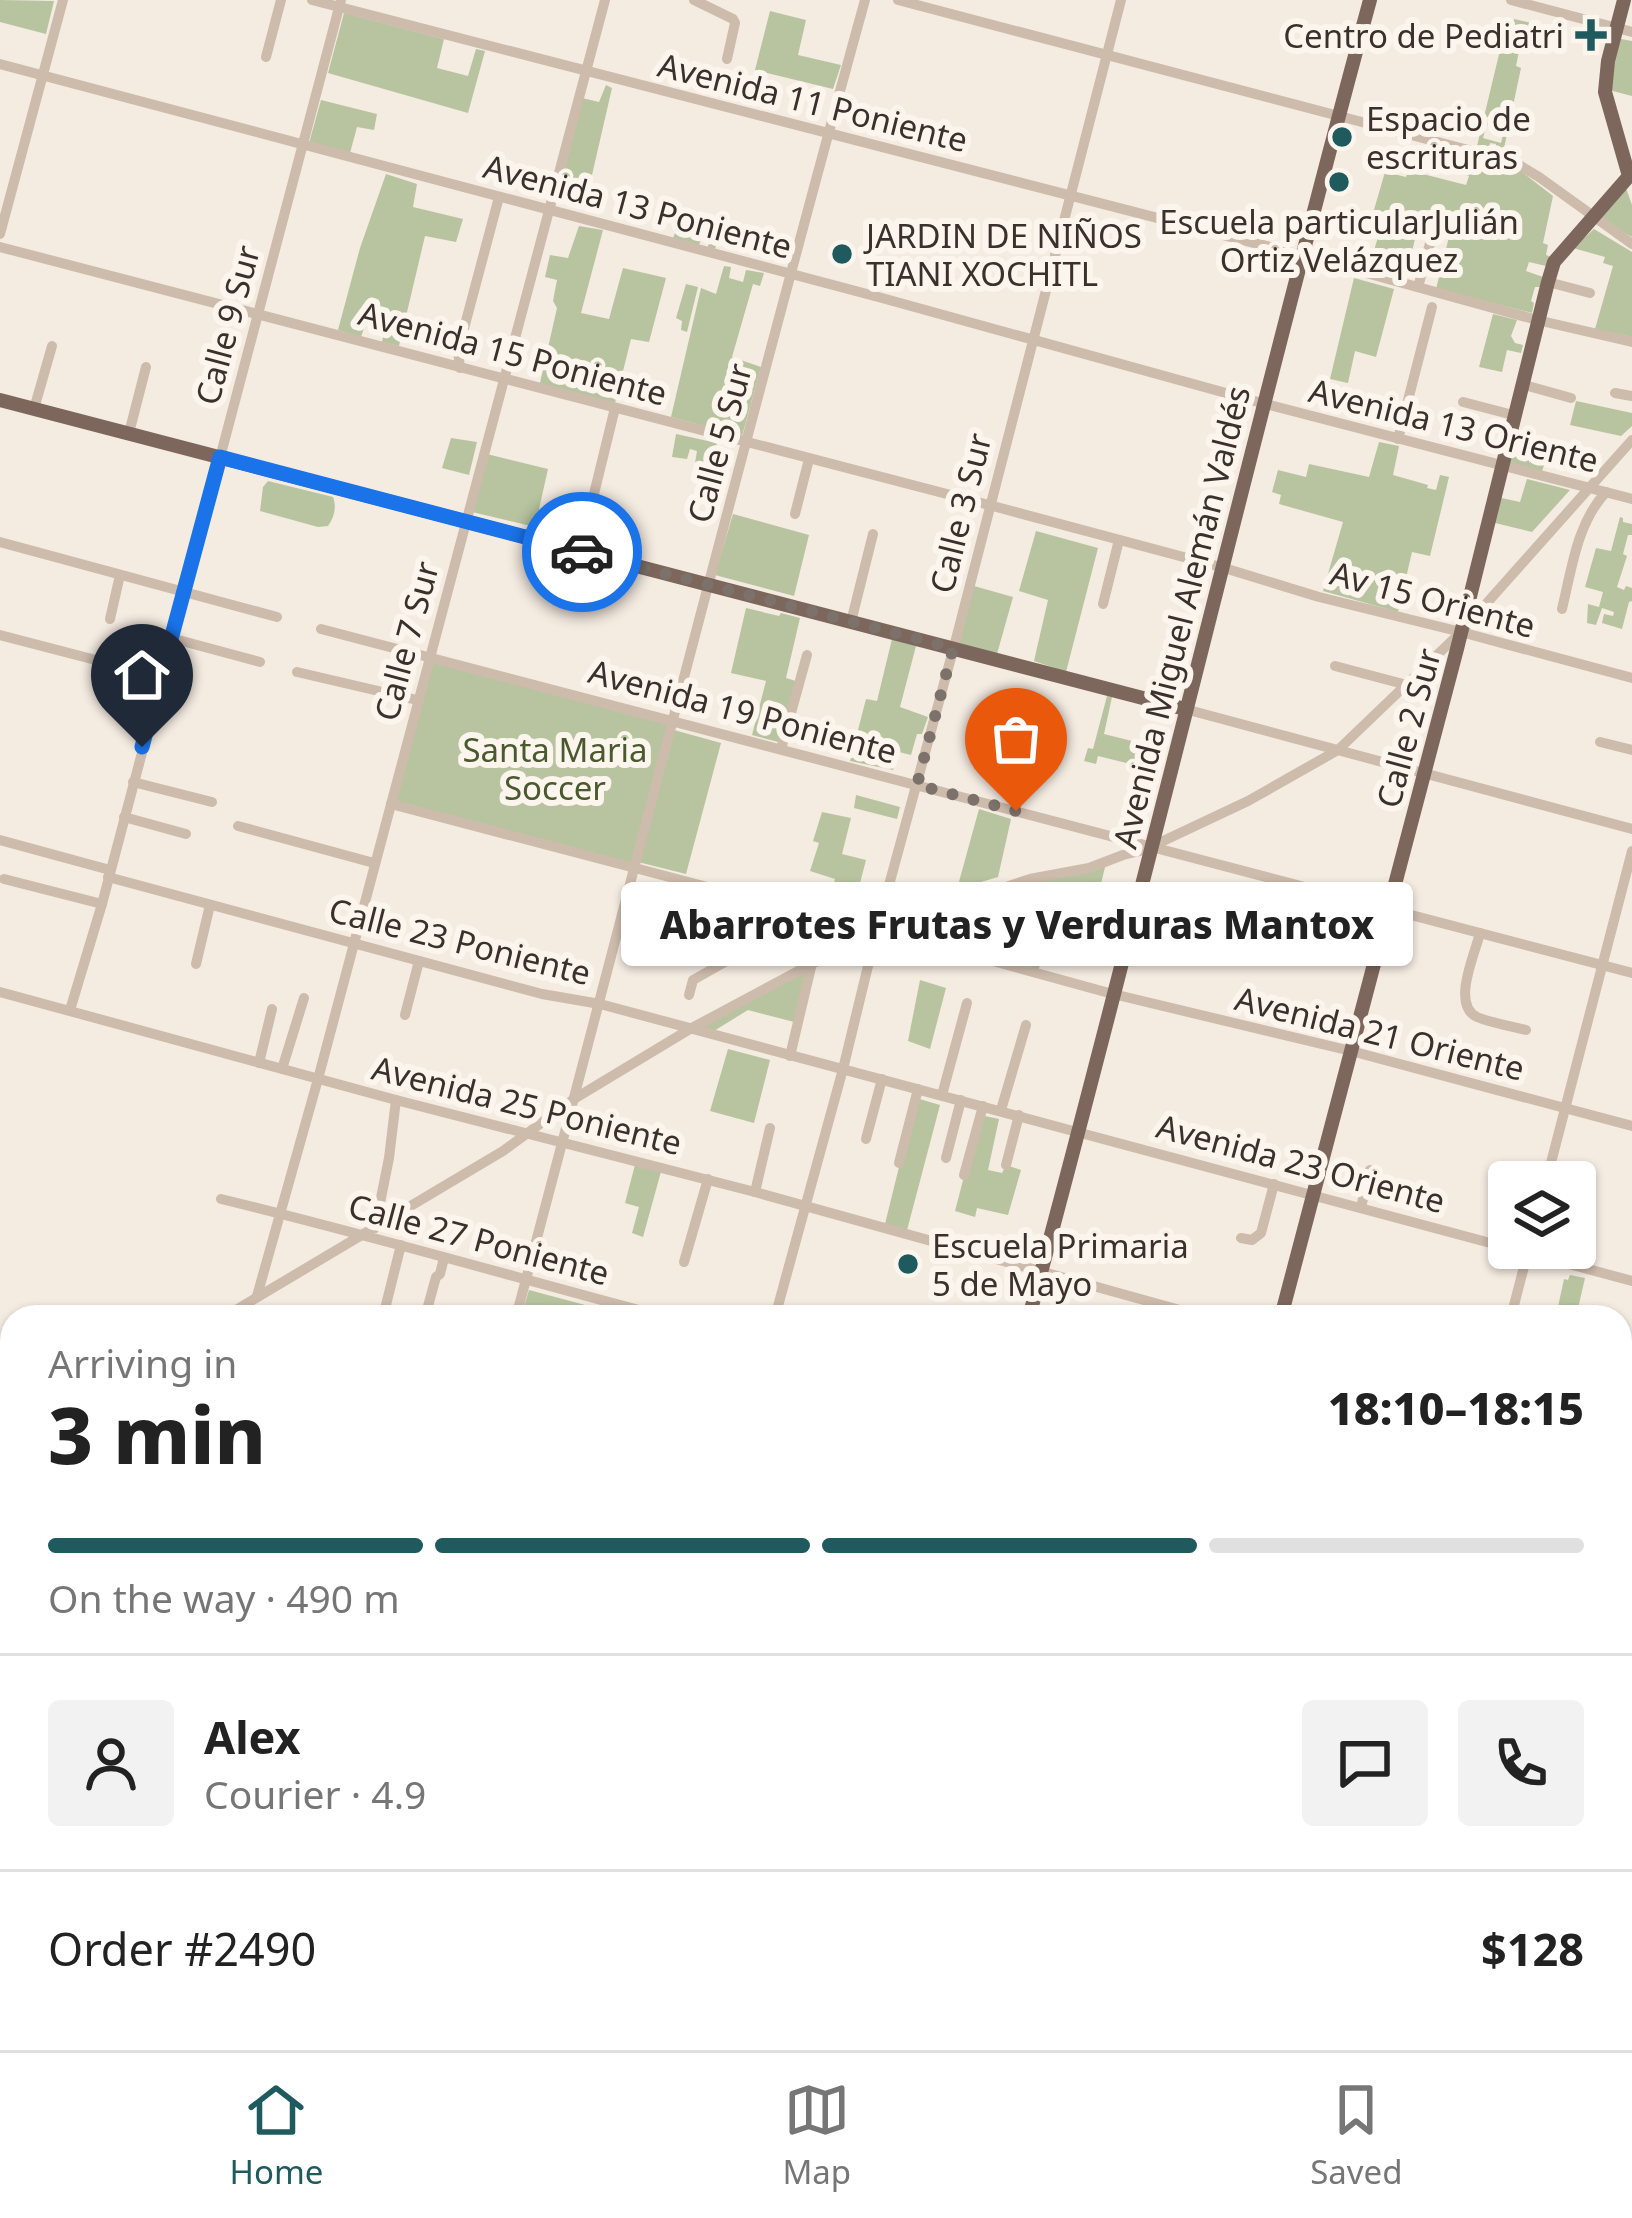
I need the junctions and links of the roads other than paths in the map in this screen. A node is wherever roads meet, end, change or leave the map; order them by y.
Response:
1 (63, 0) edge
2 (281, 0) edge
3 (312, 0) edge
4 (605, 0) edge
5 (694, 0) edge
6 (865, 0) edge
7 (898, 0) edge
8 (1121, 0) edge
9 (1370, 0) edge
10 (1510, 0) edge
11 (1624, 0) edge
12 (340, 4) edge
13 (1541, 4) edge
14 (1624, 30) edge
15 (1106, 56) junction
16 (266, 57) dead end
17 (727, 59) dead end
18 (0, 64) edge
19 (585, 71) junction
20 (42, 76) junction
21 (1338, 116) junction
22 (828, 134) junction
23 (303, 146) junction
24 (1630, 181) edge
25 (1071, 196) junction
26 (500, 197) junction
27 (548, 210) junction
28 (1594, 217) junction
29 (1434, 230) dead end
30 (0, 233) edge
31 (1632, 244) edge
32 (0, 247) edge
33 (1301, 255) junction
34 (791, 274) junction
35 (1548, 282) junction
36 (1418, 287) junction
37 (1590, 293) dead end
38 (1432, 307) dead end
39 (258, 314) junction
40 (1537, 320) junction
41 (1033, 340) junction
42 (1632, 342) edge
43 (52, 346) dead end
44 (454, 366) junction
45 (146, 367) dead end
46 (503, 379) junction
47 (1521, 384) junction
48 (1615, 393) dead end
49 (1632, 397) edge
50 (1571, 398) dead end
51 (0, 400) edge
52 (1463, 402) dead end
53 (1262, 403) junction
54 (615, 408) junction
55 (34, 409) junction
56 (1513, 415) junction
57 (129, 434) junction
58 (1399, 439) junction
59 (1632, 440) edge
60 (747, 442) junction
61 (220, 457) junction
62 (809, 459) junction
63 (1501, 464) junction
64 (1589, 489) junction
65 (1606, 492) junction
66 (1632, 499) edge
67 (989, 505) junction
68 (795, 514) dead end
69 (467, 522) junction
70 (873, 534) dead end
71 (1119, 540) junction
72 (0, 542) edge
73 (580, 551) junction
74 (1221, 567) junction
75 (120, 575) junction
76 (710, 585) junction
77 (183, 592) junction
78 (1103, 604) dead end
79 (1562, 609) dead end
80 (277, 617) dead end
81 (110, 619) dead end
82 (851, 622) junction
83 (321, 629) dead end
84 (1461, 632) junction
85 (0, 635) edge
86 (171, 638) junction
87 (953, 648) junction
88 (807, 655) dead end
89 (429, 656) junction
90 (260, 662) dead end
91 (1335, 666) dead end
92 (297, 672) dead end
93 (160, 677) junction
94 (1632, 679) edge
95 (1406, 686) junction
96 (417, 700) junction
97 (1185, 709) junction
98 (671, 720) junction
99 (1600, 742) dead end
100 (781, 749) junction
101 (1338, 750) junction
102 (1632, 750) edge
103 (1028, 756) dead end
104 (1423, 773) junction
105 (133, 782) junction
106 (917, 785) junction
107 (212, 802) dead end
108 (391, 804) junction
109 (1016, 811) junction
110 (124, 817) junction
111 (238, 826) dead end
112 (1632, 829) edge
113 (186, 834) dead end
114 (0, 840) edge
115 (1150, 847) junction
116 (1632, 851) edge
117 (374, 863) junction
118 (632, 867) junction
119 (109, 874) junction
120 (4, 879) dead end
121 (753, 899) junction
122 (102, 904) junction
123 (210, 905) junction
124 (1388, 909) junction
125 (877, 928) junction
126 (1480, 933) junction
127 (354, 943) junction
128 (419, 961) junction
129 (812, 963) junction
130 (196, 964) dead end
131 (1603, 965) junction
132 (1632, 973) edge
133 (0, 992) edge
134 (1115, 994) junction
135 (689, 995) dead end
136 (304, 998) dead end
137 (600, 1004) junction
138 (967, 1004) dead end
139 (70, 1010) junction
140 (272, 1010) dead end
141 (405, 1015) dead end
142 (1026, 1024) dead end
143 (690, 1029) junction
144 (1526, 1030) dead end
145 (1351, 1051) junction
146 (790, 1056) junction
147 (259, 1063) junction
148 (282, 1069) junction
149 (843, 1069) junction
150 (318, 1079) junction
151 (882, 1079) junction
152 (918, 1089) junction
153 (942, 1095) junction
154 (574, 1099) junction
155 (396, 1100) junction
156 (961, 1100) junction
157 (983, 1106) junction
158 (1566, 1109) junction
159 (1001, 1110) junction
160 (1019, 1115) junction
161 (1632, 1126) edge
162 (770, 1128) dead end
163 (1078, 1131) junction
164 (530, 1132) junction
165 (866, 1138) dead end
166 (563, 1142) junction
167 (946, 1158) dead end
168 (1552, 1161) edge
169 (899, 1163) dead end
170 (1006, 1166) dead end
171 (1370, 1170) dead end
172 (964, 1175) dead end
173 (708, 1179) junction
174 (1274, 1184) junction
175 (755, 1192) junction
176 (1315, 1194) junction
177 (221, 1199) dead end
178 (806, 1207) junction
179 (1361, 1207) junction
180 (279, 1214) junction
181 (370, 1231) junction
182 (1241, 1238) dead end
183 (1488, 1242) edge
184 (401, 1245) junction
185 (440, 1257) junction
186 (684, 1262) dead end
187 (1523, 1269) edge
188 (1592, 1269) edge
189 (1041, 1272) junction
190 (526, 1280) junction
191 (1632, 1281) edge
192 (257, 1296) junction
193 (243, 1305) edge
194 (386, 1305) edge
195 (428, 1305) edge
196 (519, 1305) edge
197 (620, 1305) edge
198 (778, 1305) edge
199 (1032, 1305) edge
200 (1161, 1305) edge
201 (1284, 1305) edge
202 (1514, 1305) edge

1 - 20 street
2 - 16 street
3 - 12 street, Avenida 11 Poniente
4 - 19 street, Calle 7 Sur
5 - 17 street
6 - 22 street, Calle 5 Sur
7 - 15 street
8 - 15 street, Calle 3 Sur
9 - 21 main road, Avenida Miguel Alemán Valdés
10 - 13 street
11 - 14 main road
12 - 19 street, Avenida 11 Poniente
12 - 23 street, Calle 9 Sur
13 - 14 street
14 - 24 main road
15 - 21 street
15 - 25 street, Calle 3 Sur
18 - 20 street, Avenida 13 Poniente
19 - 22 street, Avenida 11 Poniente
19 - 27 street, Calle 7 Sur
20 - 23 street, Avenida 13 Poniente
20 - 30 street
21 - 28 street
21 - 33 main road, Avenida Miguel Alemán Valdés
22 - 25 street, Avenida 11 Poniente
22 - 34 street, Calle 5 Sur
23 - 26 street, Avenida 13 Poniente
23 - 39 street, Calle 9 Sur
24 - 28 main road, Calle 2 Sur
25 - 33 street, Avenida 11 Poniente
25 - 41 street, Calle 3 Sur
26 - 27 street, Avenida 13 Poniente
26 - 44 street
27 - 34 street, Avenida 13 Poniente
27 - 46 street, Calle 7 Sur
28 - 31 street
28 - 35 main road, Calle 2 Sur
29 - 36 street
32 - 39 street, Avenida 15 Poniente
33 - 36 street, Avenida 11 Poniente
33 - 53 main road, Avenida Miguel Alemán Valdés
34 - 41 street, Avenida 13 Poniente
34 - 60 street, Calle 5 Sur
35 - 37 street
35 - 40 main road, Calle 2 Sur
36 - 40 street, Avenida 11 Poniente
38 - 58 street
39 - 44 street, Avenida 15 Poniente
39 - 61 street, Calle 9 Sur
40 - 42 street, Avenida 11 Poniente
40 - 47 main road, Calle 2 Sur
41 - 53 street, Avenida 13 Poniente
41 - 67 street, Calle 3 Sur
43 - 55 street
44 - 46 street, Avenida 15 Poniente
45 - 57 street
46 - 54 street, Avenida 15 Poniente
46 - 69 street, Calle 7 Sur
47 - 50 street
47 - 56 main road, Calle 2 Sur
48 - 49 street
51 - 55 main road
52 - 56 street
53 - 58 street, Avenida 13 Oriente
53 - 74 main road, Avenida Miguel Alemán Valdés
54 - 60 street, Avenida 15 Poniente
54 - 73 street
55 - 57 main road
56 - 63 main road, Calle 2 Sur
57 - 61 main road
58 - 63 street, Avenida 13 Oriente
59 - 64 street
60 - 62 street, Avenida 15 Poniente
60 - 76 street, Calle 5 Sur
61 - 69 main road
61 - 77 street, Calle 9 Sur
62 - 67 street, Avenida 15 Poniente
62 - 68 street
63 - 64 street, Avenida 13 Oriente
63 - 84 main road, Calle 2 Sur
64 - 65 street, Avenida 13 Oriente
64 - 84 street
65 - 66 street, Avenida 13 Oriente
65 - 79 street
67 - 71 street, Avenida 15 Poniente
67 - 87 street, Calle 3 Sur
69 - 73 main road
69 - 89 street, Calle 7 Sur
70 - 82 street
71 - 74 street, Avenida 15 Poniente
71 - 78 street
72 - 75 street
73 - 76 main road
74 - 84 street, Av 15 Oriente
74 - 97 main road, Avenida Miguel Alemán Valdés
75 - 77 street
75 - 81 street
76 - 82 main road
76 - 98 street, Calle 5 Sur
77 - 80 street
77 - 86 street, Calle 9 Sur
82 - 87 main road
83 - 89 street, Avenida 19 Poniente
84 - 94 street, Av 15 Oriente
84 - 95 street
84 - 104 main road, Calle 2 Sur
85 - 93 street
86 - 90 street
86 - 93 street, Calle 9 Sur
87 - 97 main road
87 - 106 street, Calle 3 Sur
88 - 100 street
89 - 96 street, Calle 7 Sur
89 - 98 street, Avenida 19 Poniente
91 - 95 street
92 - 96 street
93 - 105 street, Calle 9 Sur
95 - 101 street
96 - 108 street, Calle 7 Sur
97 - 101 street
97 - 115 main road, Avenida Miguel Alemán Valdés
98 - 100 street, Avenida 19 Poniente
98 - 118 street, Calle 5 Sur
99 - 102 street
100 - 106 street, Avenida 19 Poniente
101 - 104 street
101 - 115 street
103 - 109 street
104 - 112 street
104 - 124 main road, Calle 2 Sur
105 - 107 street
105 - 110 street, Calle 9 Sur
106 - 109 street, Avenida 19 Poniente
106 - 125 street, Calle 3 Sur
108 - 117 street, Calle 7 Sur
108 - 118 street, Avenida 21 Oriente
109 - 115 street, Avenida 19 Poniente
110 - 113 street
110 - 119 street, Calle 9 Sur
111 - 117 street
114 - 119 street, Calle 23 Poniente
115 - 124 street, Avenida 19 Poniente
115 - 125 street
115 - 134 main road, Avenida Miguel Alemán Valdés
116 - 131 street
117 - 127 street, Calle 7 Sur
118 - 121 street, Avenida 21 Oriente
118 - 137 street, Calle 5 Sur
119 - 122 street, Calle 9 Sur
119 - 123 street, Calle 23 Poniente
120 - 122 street
121 - 125 street, Avenida 21 Oriente
121 - 135 street
122 - 139 street, Calle 9 Sur
123 - 127 street, Calle 23 Poniente
123 - 130 street
124 - 126 street, Avenida 19 Poniente
124 - 145 main road, Calle 2 Sur
125 - 129 street
125 - 134 street, Avenida 21 Oriente
125 - 149 street, Calle 3 Sur
126 - 131 street, Avenida 19 Poniente
126 - 144 street
127 - 128 street, Calle 23 Poniente
127 - 150 street, Calle 7 Sur
128 - 137 street, Calle 23 Poniente
128 - 141 street
129 - 143 street
129 - 146 street
131 - 132 street, Avenida 19 Poniente
131 - 158 street
133 - 139 street, Avenida 25 Poniente
134 - 145 street, Avenida 21 Oriente
134 - 163 main road, Avenida Miguel Alemán Valdés
136 - 148 street
137 - 143 street, Calle 23 Poniente
137 - 154 street, Calle 5 Sur
138 - 153 street
139 - 147 street, Avenida 25 Poniente
140 - 147 street
142 - 159 street
143 - 146 street, Calle 23 Poniente
143 - 154 street
145 - 158 street, Avenida 21 Oriente
145 - 176 main road, Calle 2 Sur
146 - 149 street, Calle 23 Poniente
147 - 148 street, Avenida 25 Poniente
148 - 150 street, Avenida 25 Poniente
149 - 151 street, Calle 23 Poniente
149 - 178 street, Calle 3 Sur
150 - 155 street, Avenida 25 Poniente
150 - 180 street, Calle 7 Sur
151 - 152 street, Calle 23 Poniente
151 - 165 street
152 - 153 street, Calle 23 Poniente
152 - 169 street
153 - 156 street, Calle 23 Poniente
154 - 164 street
154 - 166 street, Calle 5 Sur
155 - 164 street, Avenida 25 Poniente
155 - 181 street
156 - 157 street, Calle 23 Poniente
156 - 167 street
157 - 159 street, Calle 23 Poniente
157 - 172 street
158 - 161 street, Avenida 21 Oriente
158 - 168 street
159 - 160 street, Calle 23 Poniente
160 - 163 street, Calle 23 Poniente
160 - 170 street
162 - 175 street
163 - 174 street, Avenida 23 Oriente
163 - 189 main road, Avenida Miguel Alemán Valdés
164 - 166 street, Avenida 25 Poniente
164 - 181 street
166 - 173 street, Avenida 25 Poniente
166 - 190 street, Calle 5 Sur
171 - 179 street
173 - 175 street, Avenida 25 Poniente
173 - 186 street
174 - 176 street, Avenida 23 Oriente
174 - 182 street
175 - 178 street, Avenida 25 Poniente
176 - 179 street, Avenida 23 Oriente
176 - 201 main road, Calle 2 Sur
177 - 180 street, Calle 27 Poniente
178 - 189 street, Avenida 25 Poniente
178 - 198 street, Calle 3 Sur
179 - 183 street, Avenida 23 Oriente
180 - 181 street, Calle 27 Poniente
180 - 192 street, Calle 7 Sur
181 - 184 street, Calle 27 Poniente
181 - 192 street
184 - 185 street, Calle 27 Poniente
184 - 194 street
185 - 190 street, Calle 27 Poniente
185 - 195 street
187 - 202 street
188 - 191 street, Avenida 23 Oriente
189 - 199 main road, Avenida Miguel Alemán Valdés
189 - 200 street, Avenida 25 Poniente
190 - 196 street, Calle 5 Sur
190 - 197 street, Calle 27 Poniente
192 - 193 street

